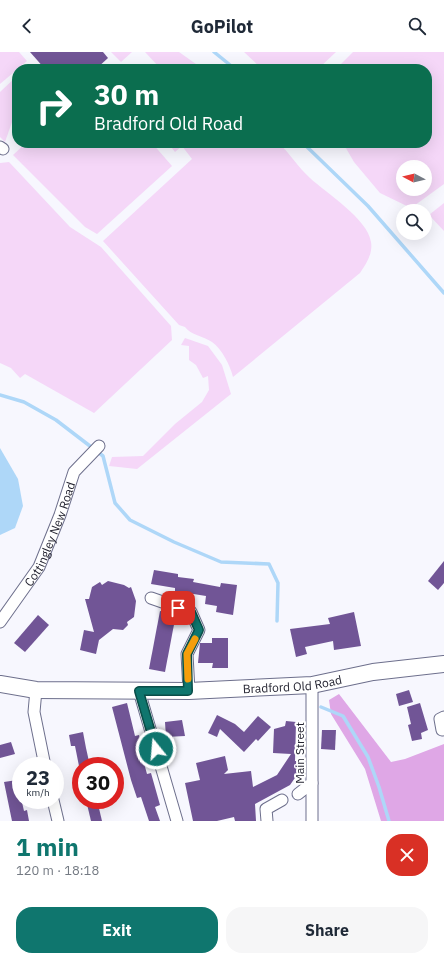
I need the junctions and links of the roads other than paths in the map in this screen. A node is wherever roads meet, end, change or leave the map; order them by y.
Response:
1 (98, 446) dead end
2 (150, 598) dead end
3 (0, 622) edge
4 (444, 664) edge
5 (0, 684) edge
6 (312, 685) junction
7 (36, 690) junction
8 (139, 691) junction
9 (188, 691) junction
10 (444, 717) edge
11 (442, 730) dead end
12 (44, 757) edge
13 (312, 783) junction
14 (298, 794) dead end
15 (282, 800) dead end
16 (55, 809) edge
17 (58, 821) edge
18 (177, 821) edge
19 (267, 821) edge
20 (312, 821) edge

1 - 3 street, Cottingley New Road
2 - 9 street
4 - 6 main road, Bradford Old Road
5 - 7 main road
6 - 9 main road, Bradford Old Road
6 - 13 street, Main Street
7 - 8 main road
7 - 12 street
8 - 9 main road, Bradford Old Road
8 - 18 street
10 - 11 street
13 - 14 street
13 - 20 street, Main Street
15 - 19 street
16 - 17 street

